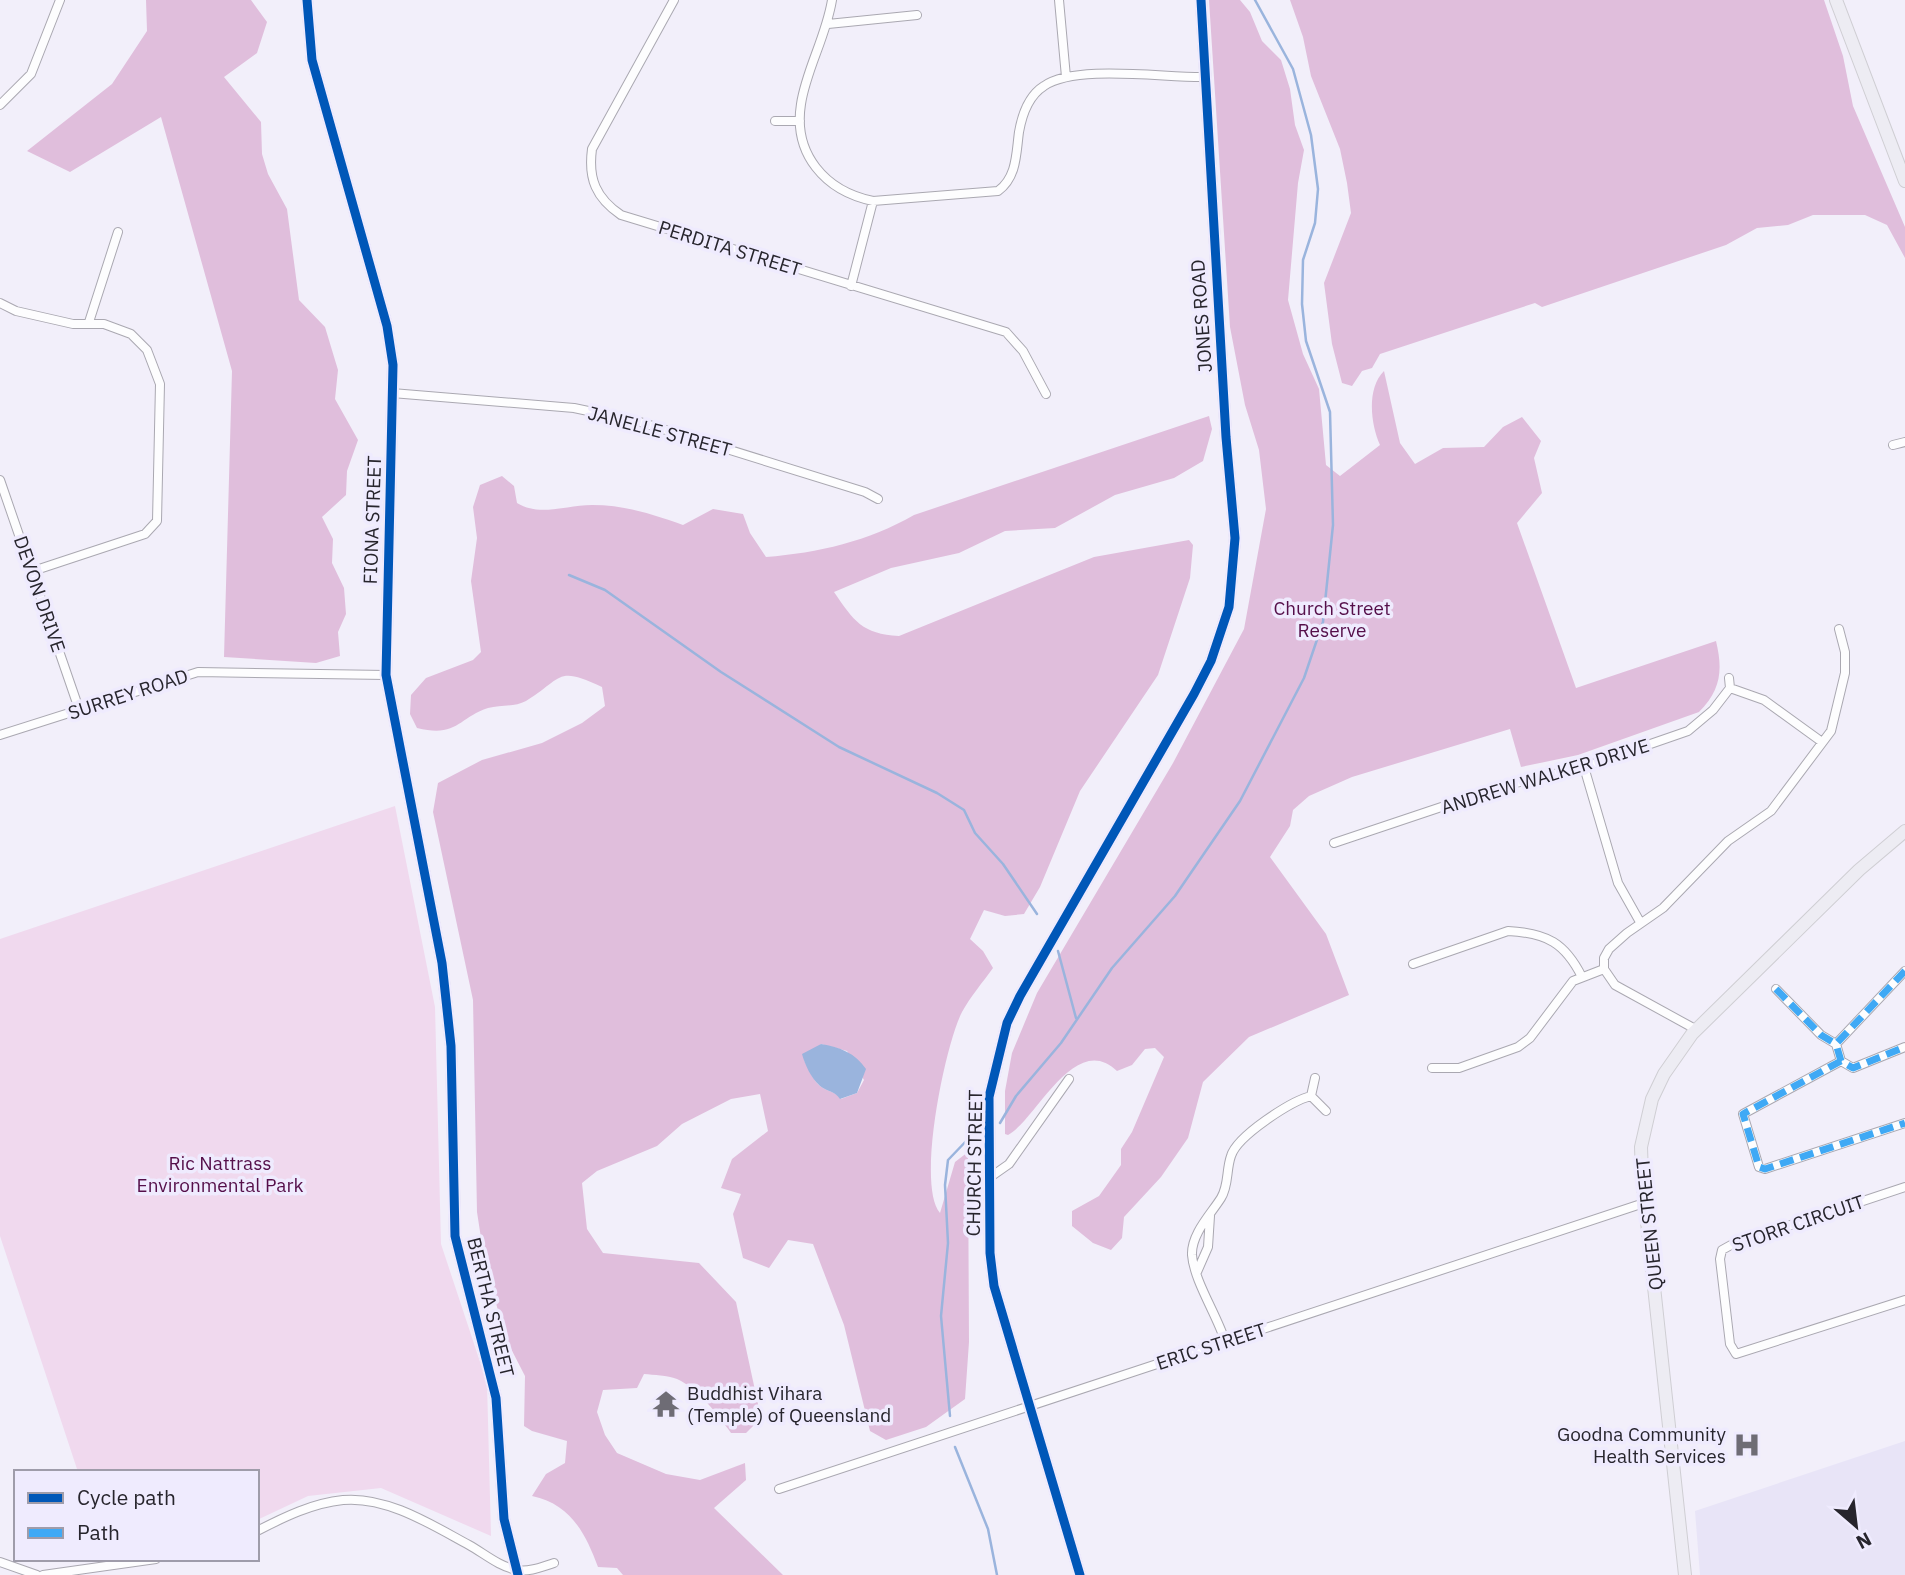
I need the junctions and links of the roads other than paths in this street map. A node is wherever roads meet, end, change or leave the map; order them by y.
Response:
1 (60, 0) edge
2 (307, 0) edge
3 (674, 0) edge
4 (832, 0) edge
5 (1059, 0) edge
6 (1201, 0) edge
7 (1836, 0) edge
8 (916, 15) dead end
9 (828, 24) junction
10 (1066, 77) junction
11 (1205, 77) junction
12 (0, 104) edge
13 (775, 121) dead end
14 (800, 121) junction
15 (1902, 164) edge
16 (1905, 181) edge
17 (873, 201) junction
18 (118, 232) dead end
19 (850, 286) junction
20 (0, 303) edge
21 (89, 322) junction
22 (393, 393) junction
23 (1046, 394) dead end
24 (1905, 442) edge
25 (1893, 445) dead end
26 (0, 480) edge
27 (878, 499) dead end
28 (33, 571) junction
29 (1223, 628) joint
30 (1839, 629) dead end
31 (386, 675) junction
32 (1729, 678) dead end
33 (1730, 688) junction
34 (79, 709) junction
35 (0, 734) edge
36 (1822, 742) junction
37 (1584, 767) junction
38 (1905, 819) edge
39 (1905, 831) edge
40 (1334, 843) dead end
41 (1859, 870) junction
42 (1640, 922) junction
43 (1413, 964) dead end
44 (1604, 969) junction
45 (1905, 971) edge
46 (1582, 976) junction
47 (1776, 989) dead end
48 (1697, 1030) junction
49 (1836, 1044) junction
50 (451, 1046) joint
51 (1905, 1047) edge
52 (1841, 1061) junction
53 (1432, 1068) dead end
54 (1315, 1078) dead end
55 (1069, 1079) dead end
56 (1311, 1096) junction
57 (1326, 1111) dead end
58 (1905, 1123) edge
59 (989, 1178) junction
60 (1905, 1186) edge
61 (1644, 1203) junction
62 (1210, 1216) junction
63 (1197, 1272) junction
64 (1905, 1300) edge
65 (1225, 1341) junction
66 (1030, 1406) junction
67 (779, 1489) dead end
68 (259, 1530) edge
69 (142, 1561) edge
70 (0, 1562) edge
71 (554, 1563) dead end
72 (517, 1572) edge
73 (37, 1575) edge
74 (43, 1575) edge
75 (1080, 1575) edge
76 (1685, 1575) edge

1 - 12 street
2 - 22 street, FIONA STREET
3 - 19 street, PERDITA STREET
4 - 9 street
5 - 10 street
6 - 11 street, JONES ROAD
7 - 15 main road
8 - 9 street
9 - 14 street
10 - 11 street
10 - 17 street
11 - 29 street, JONES ROAD
13 - 14 street
14 - 17 street
15 - 16 main road
17 - 19 street
18 - 21 street
19 - 23 street, PERDITA STREET
20 - 21 street
21 - 28 street
22 - 27 street, JANELLE STREET
22 - 31 street, FIONA STREET
24 - 25 street
26 - 28 street, DEVON DRIVE
28 - 34 street, DEVON DRIVE
29 - 59 street, CHURCH STREET
30 - 36 street
31 - 34 street, SURREY ROAD
31 - 50 street, FIONA STREET
32 - 33 street
33 - 36 street
33 - 37 street, ANDREW WALKER DRIVE
34 - 35 street, SURREY ROAD
36 - 42 street
37 - 40 street, ANDREW WALKER DRIVE
37 - 42 street
38 - 41 main road, QUEEN STREET
39 - 41 main road, QUEEN STREET
41 - 48 main road, QUEEN STREET
42 - 44 street
43 - 46 street
44 - 46 street
44 - 48 street
45 - 49 street
46 - 53 street
47 - 49 street
48 - 61 main road, QUEEN STREET
49 - 52 street
50 - 72 street, BERTHA STREET
51 - 52 street
52 - 58 street
54 - 56 street
55 - 59 street
56 - 57 street
56 - 62 street
59 - 66 street, CHURCH STREET
60 - 64 street, STORR CIRCUIT
61 - 65 street, ERIC STREET
61 - 76 main road, QUEEN STREET
62 - 63 street
62 - 63 street
63 - 65 street
65 - 66 street, ERIC STREET
66 - 67 street, ERIC STREET
66 - 75 street, CHURCH STREET
68 - 72 street
69 - 74 street
70 - 73 street
71 - 72 street

